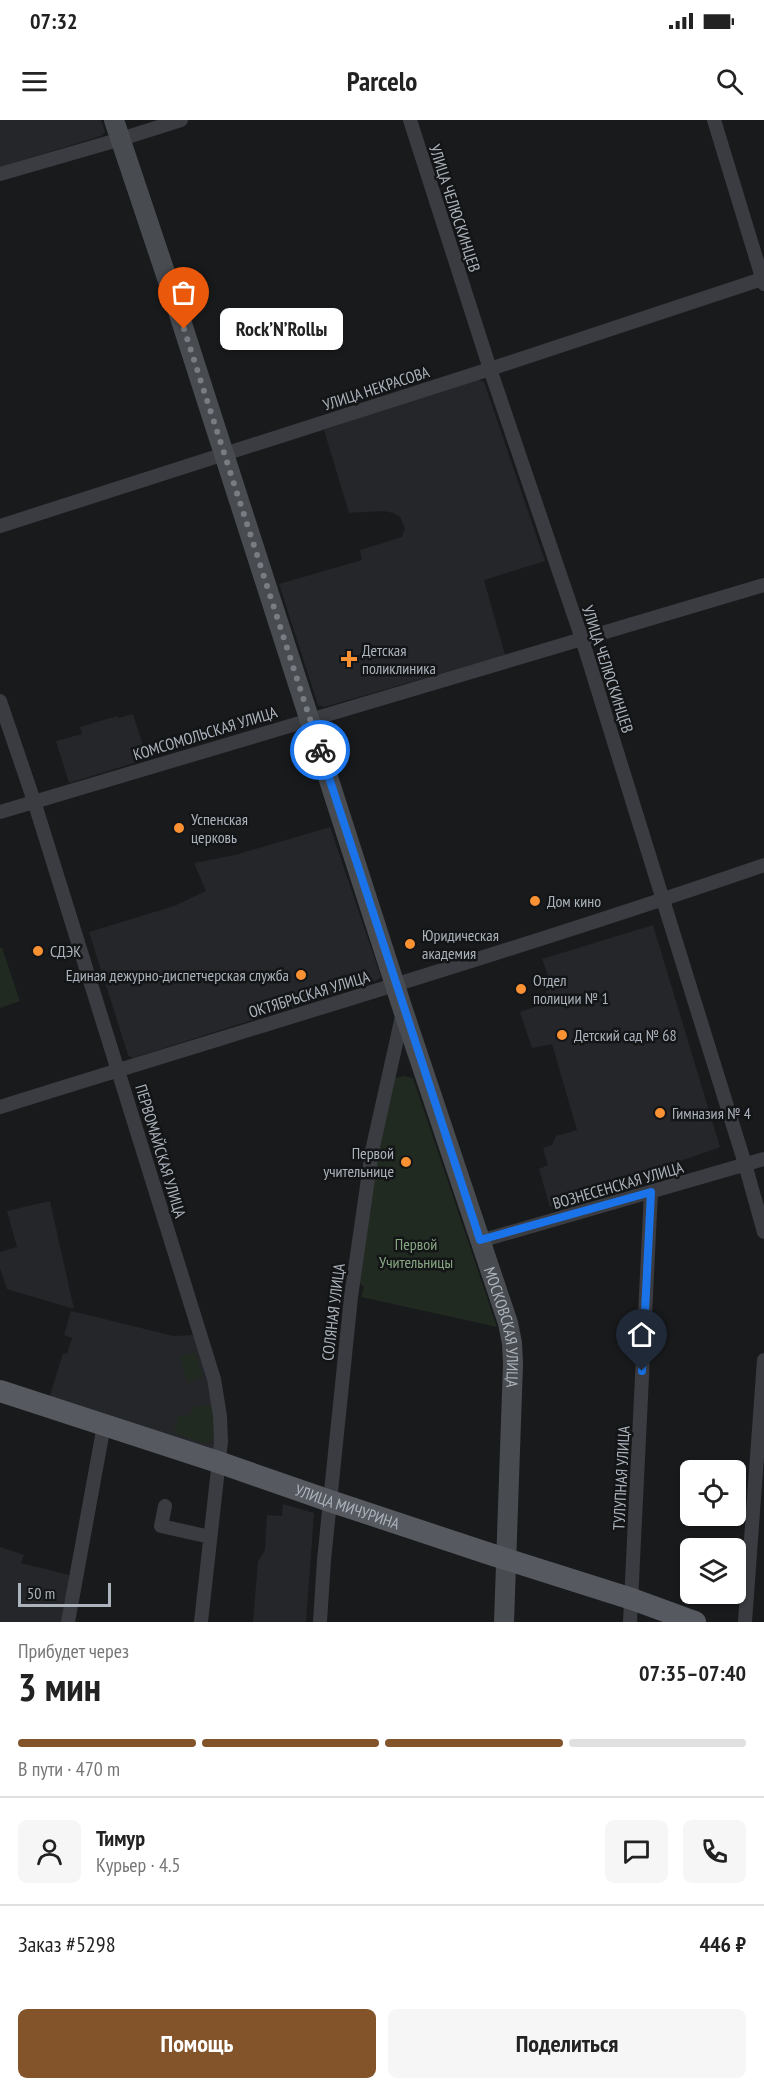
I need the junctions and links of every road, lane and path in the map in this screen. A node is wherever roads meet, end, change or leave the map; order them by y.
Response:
1 (114, 120) edge
2 (181, 120) edge
3 (410, 120) edge
4 (714, 120) edge
5 (121, 140) junction
6 (0, 174) edge
7 (763, 282) edge
8 (490, 369) junction
9 (223, 454) junction
10 (0, 526) edge
11 (764, 585) edge
12 (582, 639) junction
13 (0, 701) edge
14 (309, 719) junction
15 (34, 801) junction
16 (0, 812) edge
17 (764, 865) edge
18 (664, 900) junction
19 (395, 985) junction
20 (403, 1010) junction
21 (118, 1070) junction
22 (0, 1107) edge
23 (764, 1159) edge
24 (745, 1164) junction
25 (651, 1192) junction
26 (764, 1232) edge
27 (480, 1240) junction
28 (764, 1360) edge
29 (1, 1395) edge
30 (104, 1425) junction
31 (218, 1462) junction
32 (330, 1502) junction
33 (165, 1506) dead end
34 (210, 1537) junction
35 (507, 1560) junction
36 (632, 1599) junction
37 (69, 1622) edge
38 (201, 1622) edge
39 (320, 1622) edge
40 (504, 1622) edge
41 (630, 1622) edge
42 (695, 1622) edge
43 (745, 1622) edge

1 - 5 main road, МОСКОВСКАЯ УЛИЦА
2 - 5 street
3 - 8 street, УЛИЦА ЧЕЛЮСКИНЦЕВ
4 - 7 street
5 - 6 street
5 - 9 main road, МОСКОВСКАЯ УЛИЦА
7 - 8 street, УЛИЦА НЕКРАСОВА
8 - 9 street, УЛИЦА НЕКРАСОВА
8 - 12 street, УЛИЦА ЧЕЛЮСКИНЦЕВ
9 - 10 street, УЛИЦА НЕКРАСОВА
9 - 14 main road, МОСКОВСКАЯ УЛИЦА
11 - 12 street, КОМСОМОЛЬСКАЯ УЛИЦА
12 - 14 street, КОМСОМОЛЬСКАЯ УЛИЦА
12 - 18 street, УЛИЦА ЧЕЛЮСКИНЦЕВ
13 - 15 street, ПЕРВОМАЙСКАЯ УЛИЦА
14 - 15 street, КОМСОМОЛЬСКАЯ УЛИЦА
14 - 19 main road, МОСКОВСКАЯ УЛИЦА
15 - 16 street, КОМСОМОЛЬСКАЯ УЛИЦА
15 - 21 street, ПЕРВОМАЙСКАЯ УЛИЦА
17 - 18 street, ОКТЯБРЬСКАЯ УЛИЦА
18 - 19 street, ОКТЯБРЬСКАЯ УЛИЦА
18 - 24 street, УЛИЦА ЧЕЛЮСКИНЦЕВ
19 - 20 main road, МОСКОВСКАЯ УЛИЦА
19 - 21 street, ОКТЯБРЬСКАЯ УЛИЦА
20 - 27 main road, МОСКОВСКАЯ УЛИЦА
20 - 32 street, СОЛЯНАЯ УЛИЦА
21 - 22 street, ОКТЯБРЬСКАЯ УЛИЦА
21 - 31 street, ПЕРВОМАЙСКАЯ УЛИЦА
23 - 24 street, ВОЗНЕСЕНСКАЯ УЛИЦА
24 - 25 street, ВОЗНЕСЕНСКАЯ УЛИЦА
24 - 26 street, УЛИЦА ЧЕЛЮСКИНЦЕВ
25 - 27 street, ВОЗНЕСЕНСКАЯ УЛИЦА
25 - 36 street, ТУЛУПНАЯ УЛИЦА
27 - 35 main road, МОСКОВСКАЯ УЛИЦА
28 - 43 street
29 - 30 main road, УЛИЦА МИЧУРИНА
30 - 31 main road, УЛИЦА МИЧУРИНА
30 - 37 street
31 - 32 main road, УЛИЦА МИЧУРИНА
31 - 34 street, ПЕРВОМАЙСКАЯ УЛИЦА
32 - 35 main road, УЛИЦА МИЧУРИНА
32 - 39 street, СОЛЯНАЯ УЛИЦА
33 - 34 street
34 - 38 street, ПЕРВОМАЙСКАЯ УЛИЦА
35 - 36 main road, УЛИЦА МИЧУРИНА
35 - 40 main road, МОСКОВСКАЯ УЛИЦА
36 - 41 street, ТУЛУПНАЯ УЛИЦА
36 - 42 main road, УЛИЦА МИЧУРИНА

